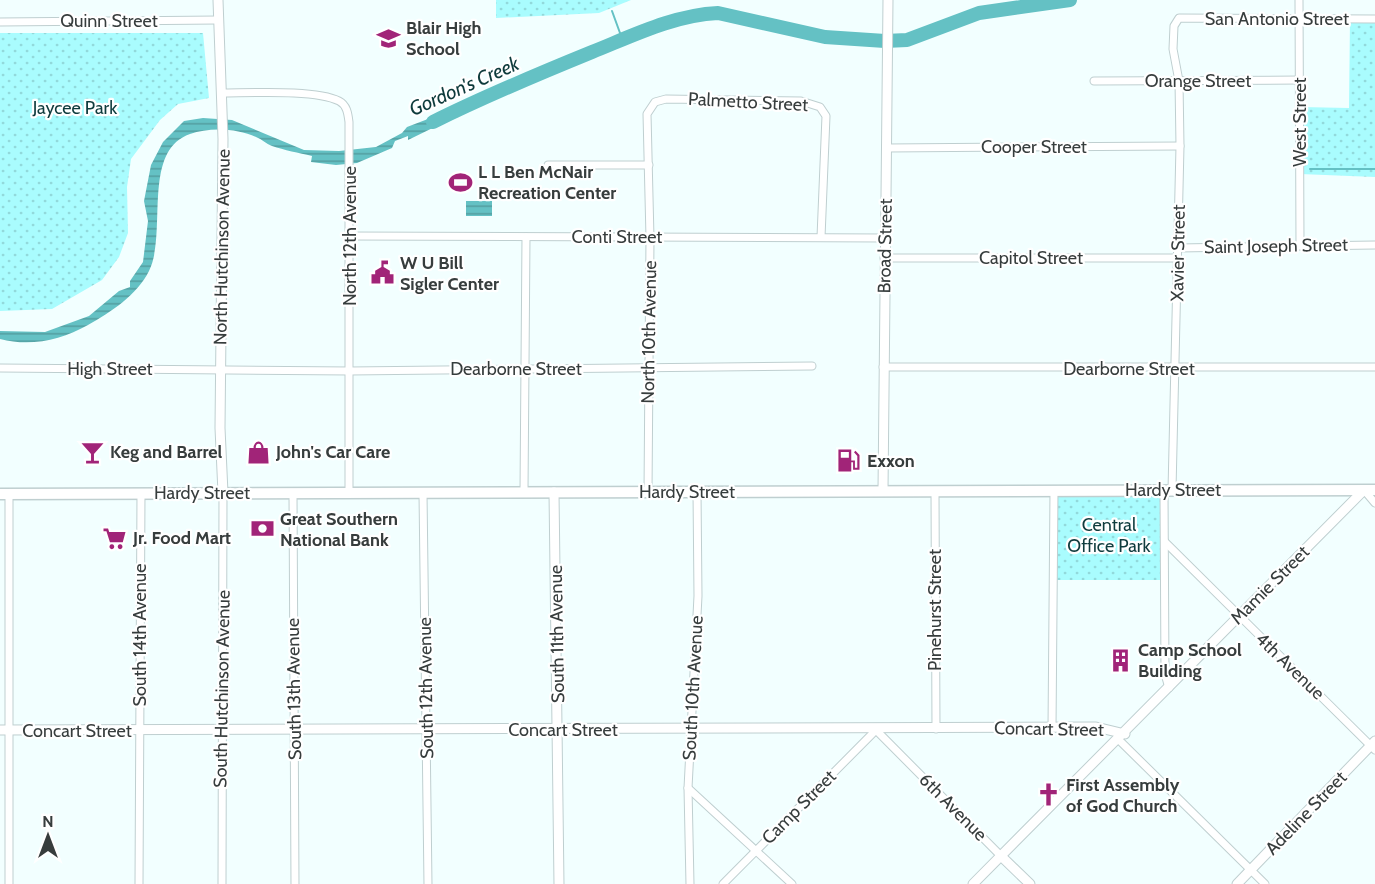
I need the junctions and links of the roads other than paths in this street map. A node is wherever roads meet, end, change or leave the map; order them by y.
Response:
1 (218, 0) edge
2 (888, 0) edge
3 (1299, 0) edge
4 (1179, 18) joint
5 (1300, 19) junction
6 (218, 20) junction
7 (1375, 20) edge
8 (0, 22) edge
9 (1301, 80) junction
10 (1094, 81) dead end
11 (1179, 81) junction
12 (221, 93) junction
13 (655, 102) joint
14 (1180, 146) junction
15 (887, 148) junction
16 (548, 165) dead end
17 (649, 165) junction
18 (349, 236) junction
19 (526, 237) junction
20 (821, 237) junction
21 (650, 238) junction
22 (885, 238) junction
23 (1300, 244) junction
24 (1375, 245) edge
25 (1178, 248) junction
26 (884, 258) junction
27 (1178, 258) junction
28 (812, 366) dead end
29 (883, 367) junction
30 (1375, 367) edge
31 (0, 368) edge
32 (220, 369) junction
33 (523, 369) junction
34 (648, 369) junction
35 (1175, 369) junction
36 (350, 371) junction
37 (1168, 490) junction
38 (1369, 490) edge
39 (883, 491) junction
40 (935, 491) junction
41 (1054, 491) junction
42 (524, 492) junction
43 (554, 492) junction
44 (648, 492) junction
45 (697, 492) junction
46 (223, 493) junction
47 (293, 493) junction
48 (349, 493) junction
49 (423, 493) junction
50 (5, 494) edge
51 (141, 494) junction
52 (1375, 503) edge
53 (1165, 542) junction
54 (1239, 616) junction
55 (1169, 688) junction
56 (1052, 728) junction
57 (690, 729) junction
58 (936, 729) junction
59 (5, 730) edge
60 (221, 730) junction
61 (294, 730) junction
62 (428, 730) junction
63 (559, 730) junction
64 (876, 730) junction
65 (140, 731) junction
66 (1122, 737) junction
67 (1374, 746) edge
68 (688, 788) junction
69 (756, 849) junction
70 (1001, 855) junction
71 (1250, 870) junction
72 (9, 884) edge
73 (139, 884) edge
74 (222, 884) edge
75 (295, 884) edge
76 (428, 884) edge
77 (559, 884) edge
78 (690, 884) edge
79 (723, 884) edge
80 (792, 884) edge
81 (973, 884) edge
82 (1030, 884) edge
83 (1237, 884) edge
84 (1265, 884) edge

1 - 6 street, North Hutchinson Avenue
2 - 15 street, Broad Street
3 - 5 street, West Street
4 - 5 street, San Antonio Street
4 - 11 street, Xavier Street
5 - 7 street, San Antonio Street
5 - 9 street, West Street
6 - 8 street, Quinn Street
6 - 12 street, North Hutchinson Avenue
9 - 11 street, Orange Street
9 - 23 street, West Street
10 - 11 street, Orange Street
11 - 14 street, Xavier Street
12 - 18 street, North 12th Avenue
12 - 32 street, North Hutchinson Avenue
13 - 17 street, North 10th Avenue
13 - 20 street, Palmetto Street
14 - 15 street, Cooper Street
14 - 25 street, Xavier Street
15 - 22 street, Broad Street
16 - 17 street
17 - 21 street, North 10th Avenue
18 - 19 street, Conti Street
18 - 36 street, North 12th Avenue
19 - 21 street, Conti Street
19 - 33 street
20 - 21 street, Conti Street
20 - 22 street, Conti Street
21 - 34 street, North 10th Avenue
22 - 26 street, Broad Street
23 - 24 street, Saint Joseph Street
23 - 25 street, Saint Joseph Street
25 - 27 street, Xavier Street
26 - 27 street, Capitol Street
26 - 29 street, Broad Street
27 - 35 street, Xavier Street
28 - 34 street, Dearborne Street
29 - 35 street, Dearborne Street
29 - 39 street, Broad Street
30 - 35 street, Dearborne Street
31 - 32 street, High Street
32 - 36 street, Dearborne Street
32 - 46 street, North Hutchinson Avenue
33 - 34 street, Dearborne Street
33 - 36 street, Dearborne Street
33 - 42 street
34 - 44 street, North 10th Avenue
35 - 37 street, Xavier Street
36 - 48 street, North 12th Avenue
37 - 38 main road, Hardy Street
37 - 41 main road, Hardy Street
37 - 53 street
38 - 52 street
38 - 54 street, Mamie Street
39 - 40 main road, Hardy Street
39 - 45 main road, Hardy Street
40 - 41 main road, Hardy Street
40 - 58 street, Pinehurst Street
41 - 56 street
42 - 43 main road, Hardy Street
42 - 49 main road, Hardy Street
43 - 44 main road, Hardy Street
43 - 63 street, South 11th Avenue
44 - 45 main road, Hardy Street
45 - 57 street, South 10th Avenue
46 - 47 main road, Hardy Street
46 - 51 main road, Hardy Street
46 - 60 street, South Hutchinson Avenue
47 - 48 main road, Hardy Street
47 - 61 street, South 13th Avenue
48 - 49 main road, Hardy Street
49 - 62 street, South 12th Avenue
50 - 51 main road, Hardy Street
50 - 59 street
51 - 65 street, South 14th Avenue
53 - 54 street, 4th Avenue
53 - 55 street
54 - 55 street, Mamie Street
54 - 67 street, 4th Avenue
55 - 66 street, Mamie Street
56 - 58 street, Concart Street
56 - 66 street, Concart Street
57 - 63 street, Concart Street
57 - 64 street, Concart Street
57 - 68 street, South 10th Avenue
58 - 64 street, Concart Street
59 - 65 street, Concart Street
59 - 72 street
60 - 61 street, Concart Street
60 - 65 street, Concart Street
60 - 74 street, South Hutchinson Avenue
61 - 62 street, Concart Street
61 - 75 street, South 13th Avenue
62 - 63 street, Concart Street
62 - 76 street, South 12th Avenue
63 - 77 street, South 11th Avenue
64 - 69 street, Camp Street
64 - 70 street, 6th Avenue
65 - 73 street, South 14th Avenue
66 - 70 street, Mamie Street
66 - 71 street
67 - 71 street, Adeline Street
68 - 69 street
68 - 78 street, South 10th Avenue
69 - 79 street, Camp Street
69 - 80 street
70 - 81 street, Mamie Street
70 - 82 street, 6th Avenue
71 - 83 street, Adeline Street
71 - 84 street

